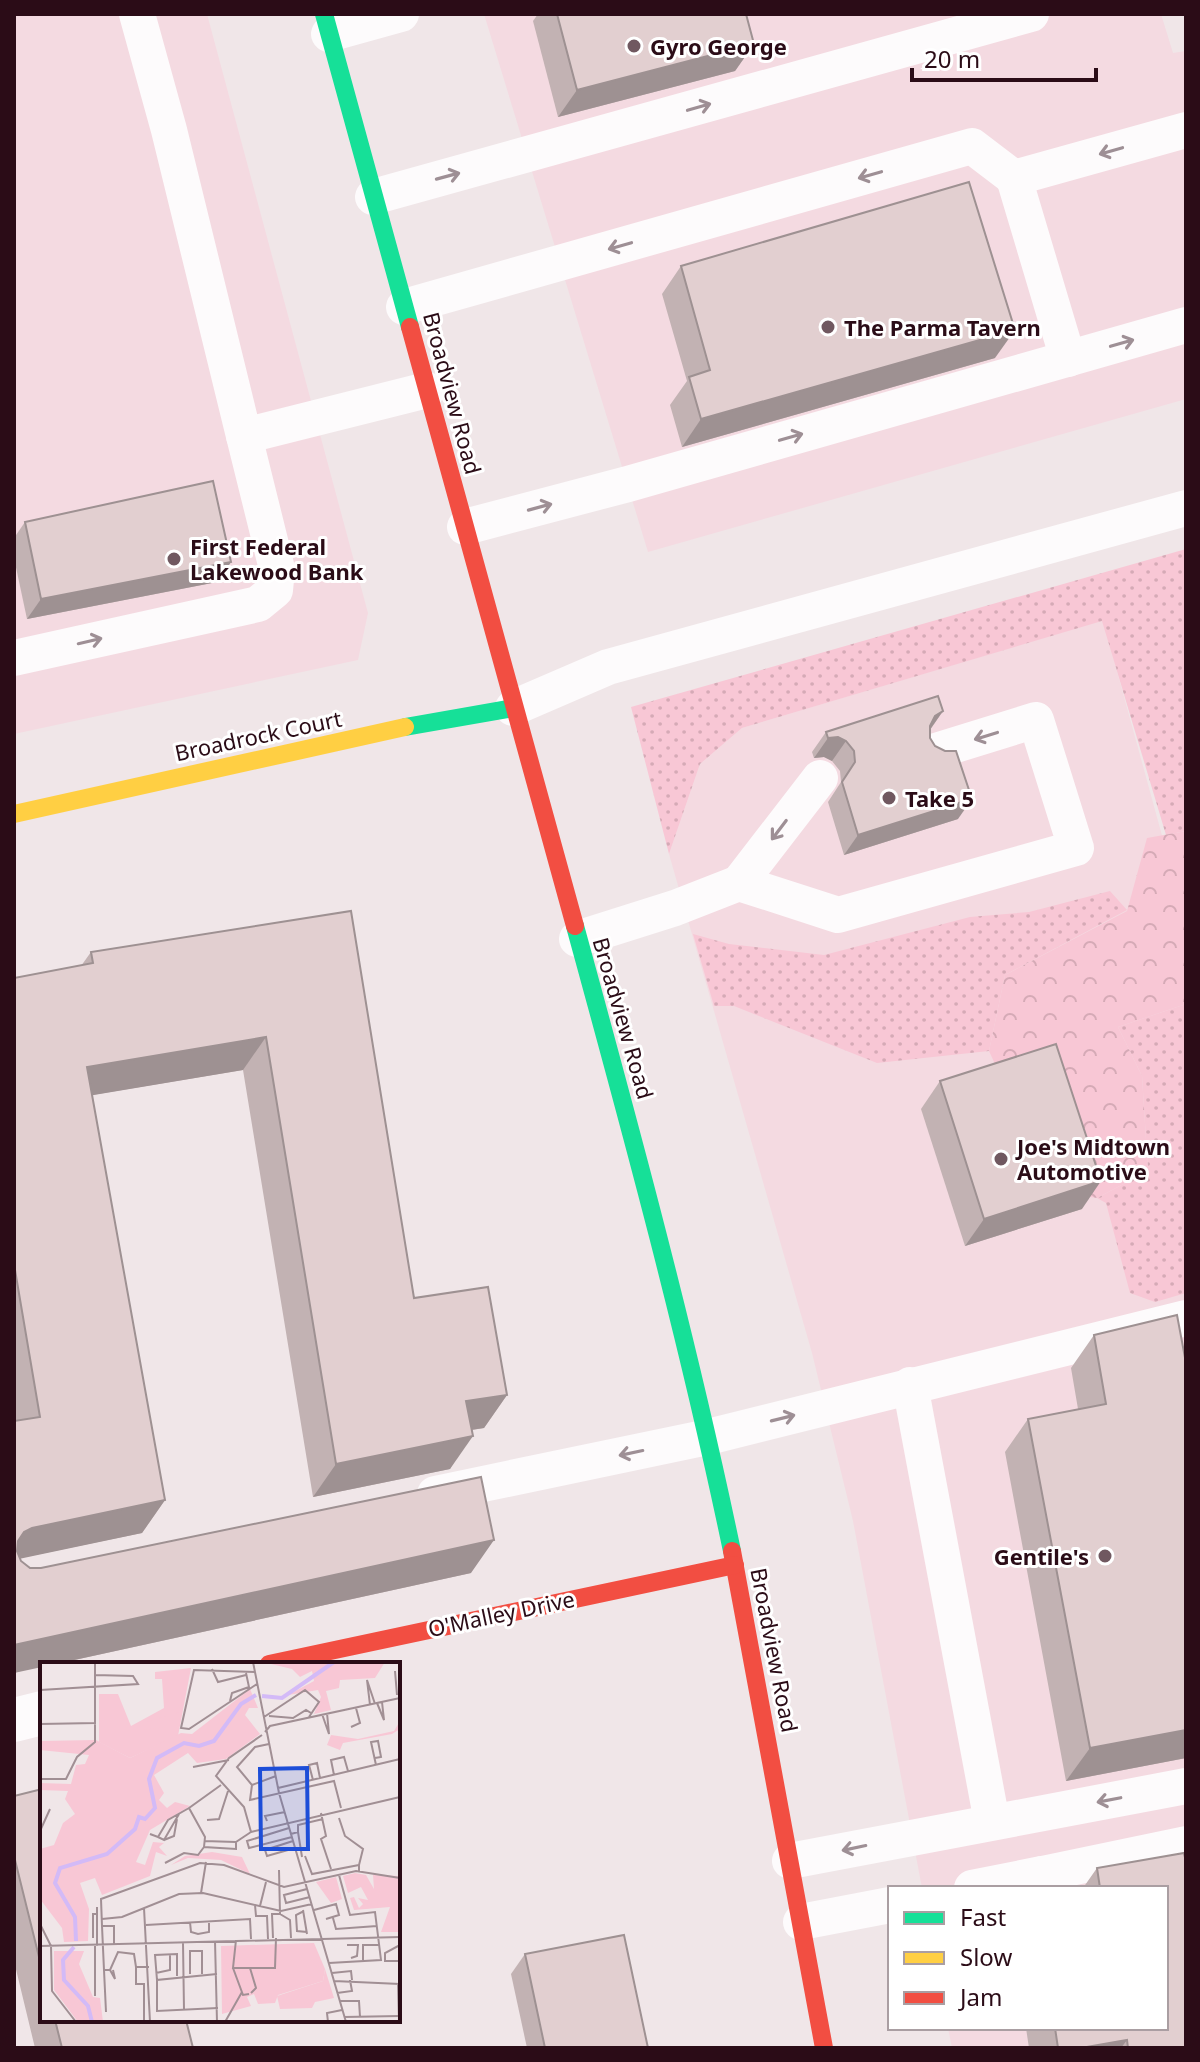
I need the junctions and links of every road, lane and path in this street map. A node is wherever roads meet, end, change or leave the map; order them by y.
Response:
1 (137, 14) edge
2 (401, 14) edge
3 (1031, 14) edge
4 (326, 24) edge
5 (1186, 130) edge
6 (1014, 178) junction
7 (373, 197) junction
8 (404, 307) junction
9 (1186, 325) edge
10 (1068, 359) junction
11 (427, 390) junction
12 (244, 436) junction
13 (1186, 508) edge
14 (465, 527) junction
15 (14, 658) edge
16 (513, 708) junction
17 (936, 751) edge
18 (820, 778) dead end
19 (14, 814) edge
20 (739, 883) junction
21 (577, 939) junction
22 (1186, 1318) edge
23 (910, 1385) junction
24 (708, 1437) junction
25 (401, 1501) edge
26 (735, 1565) junction
27 (278, 1662) edge
28 (40, 1714) edge
29 (14, 1720) edge
30 (1186, 1786) edge
31 (992, 1822) junction
32 (1186, 1844) edge
33 (790, 1861) junction
34 (1044, 1881) edge
35 (993, 1886) edge
36 (888, 1905) edge
37 (801, 1922) junction
38 (824, 2048) edge

1 - 12 lane
2 - 4 lane
7 -> 3 lane
4 - 7 main road, Broadview Road
5 -> 6 lane
6 -> 8 lane
6 - 10 lane
7 - 8 main road, Broadview Road
8 - 11 main road, Broadview Road
10 -> 9 lane
14 -> 10 lane
11 - 12 lane
11 - 14 main road, Broadview Road
15 -> 12 lane
13 - 16 lane
14 - 16 main road, Broadview Road
16 - 19 main road, Broadrock Court
16 - 21 main road, Broadview Road
20 -> 17 lane
18 -> 20 lane
20 - 21 lane
21 - 24 main road, Broadview Road
22 - 23 lane
24 -> 23 lane
23 - 31 lane
24 -> 25 lane
24 - 26 main road, Broadview Road
26 - 27 main road, O'Malley Drive
26 - 33 main road, Broadview Road
28 - 29 street
30 -> 31 lane
31 -> 33 lane
32 - 34 lane
33 - 37 main road, Broadview Road
34 - 35 lane
36 - 37 lane
37 - 38 main road, Broadview Road

